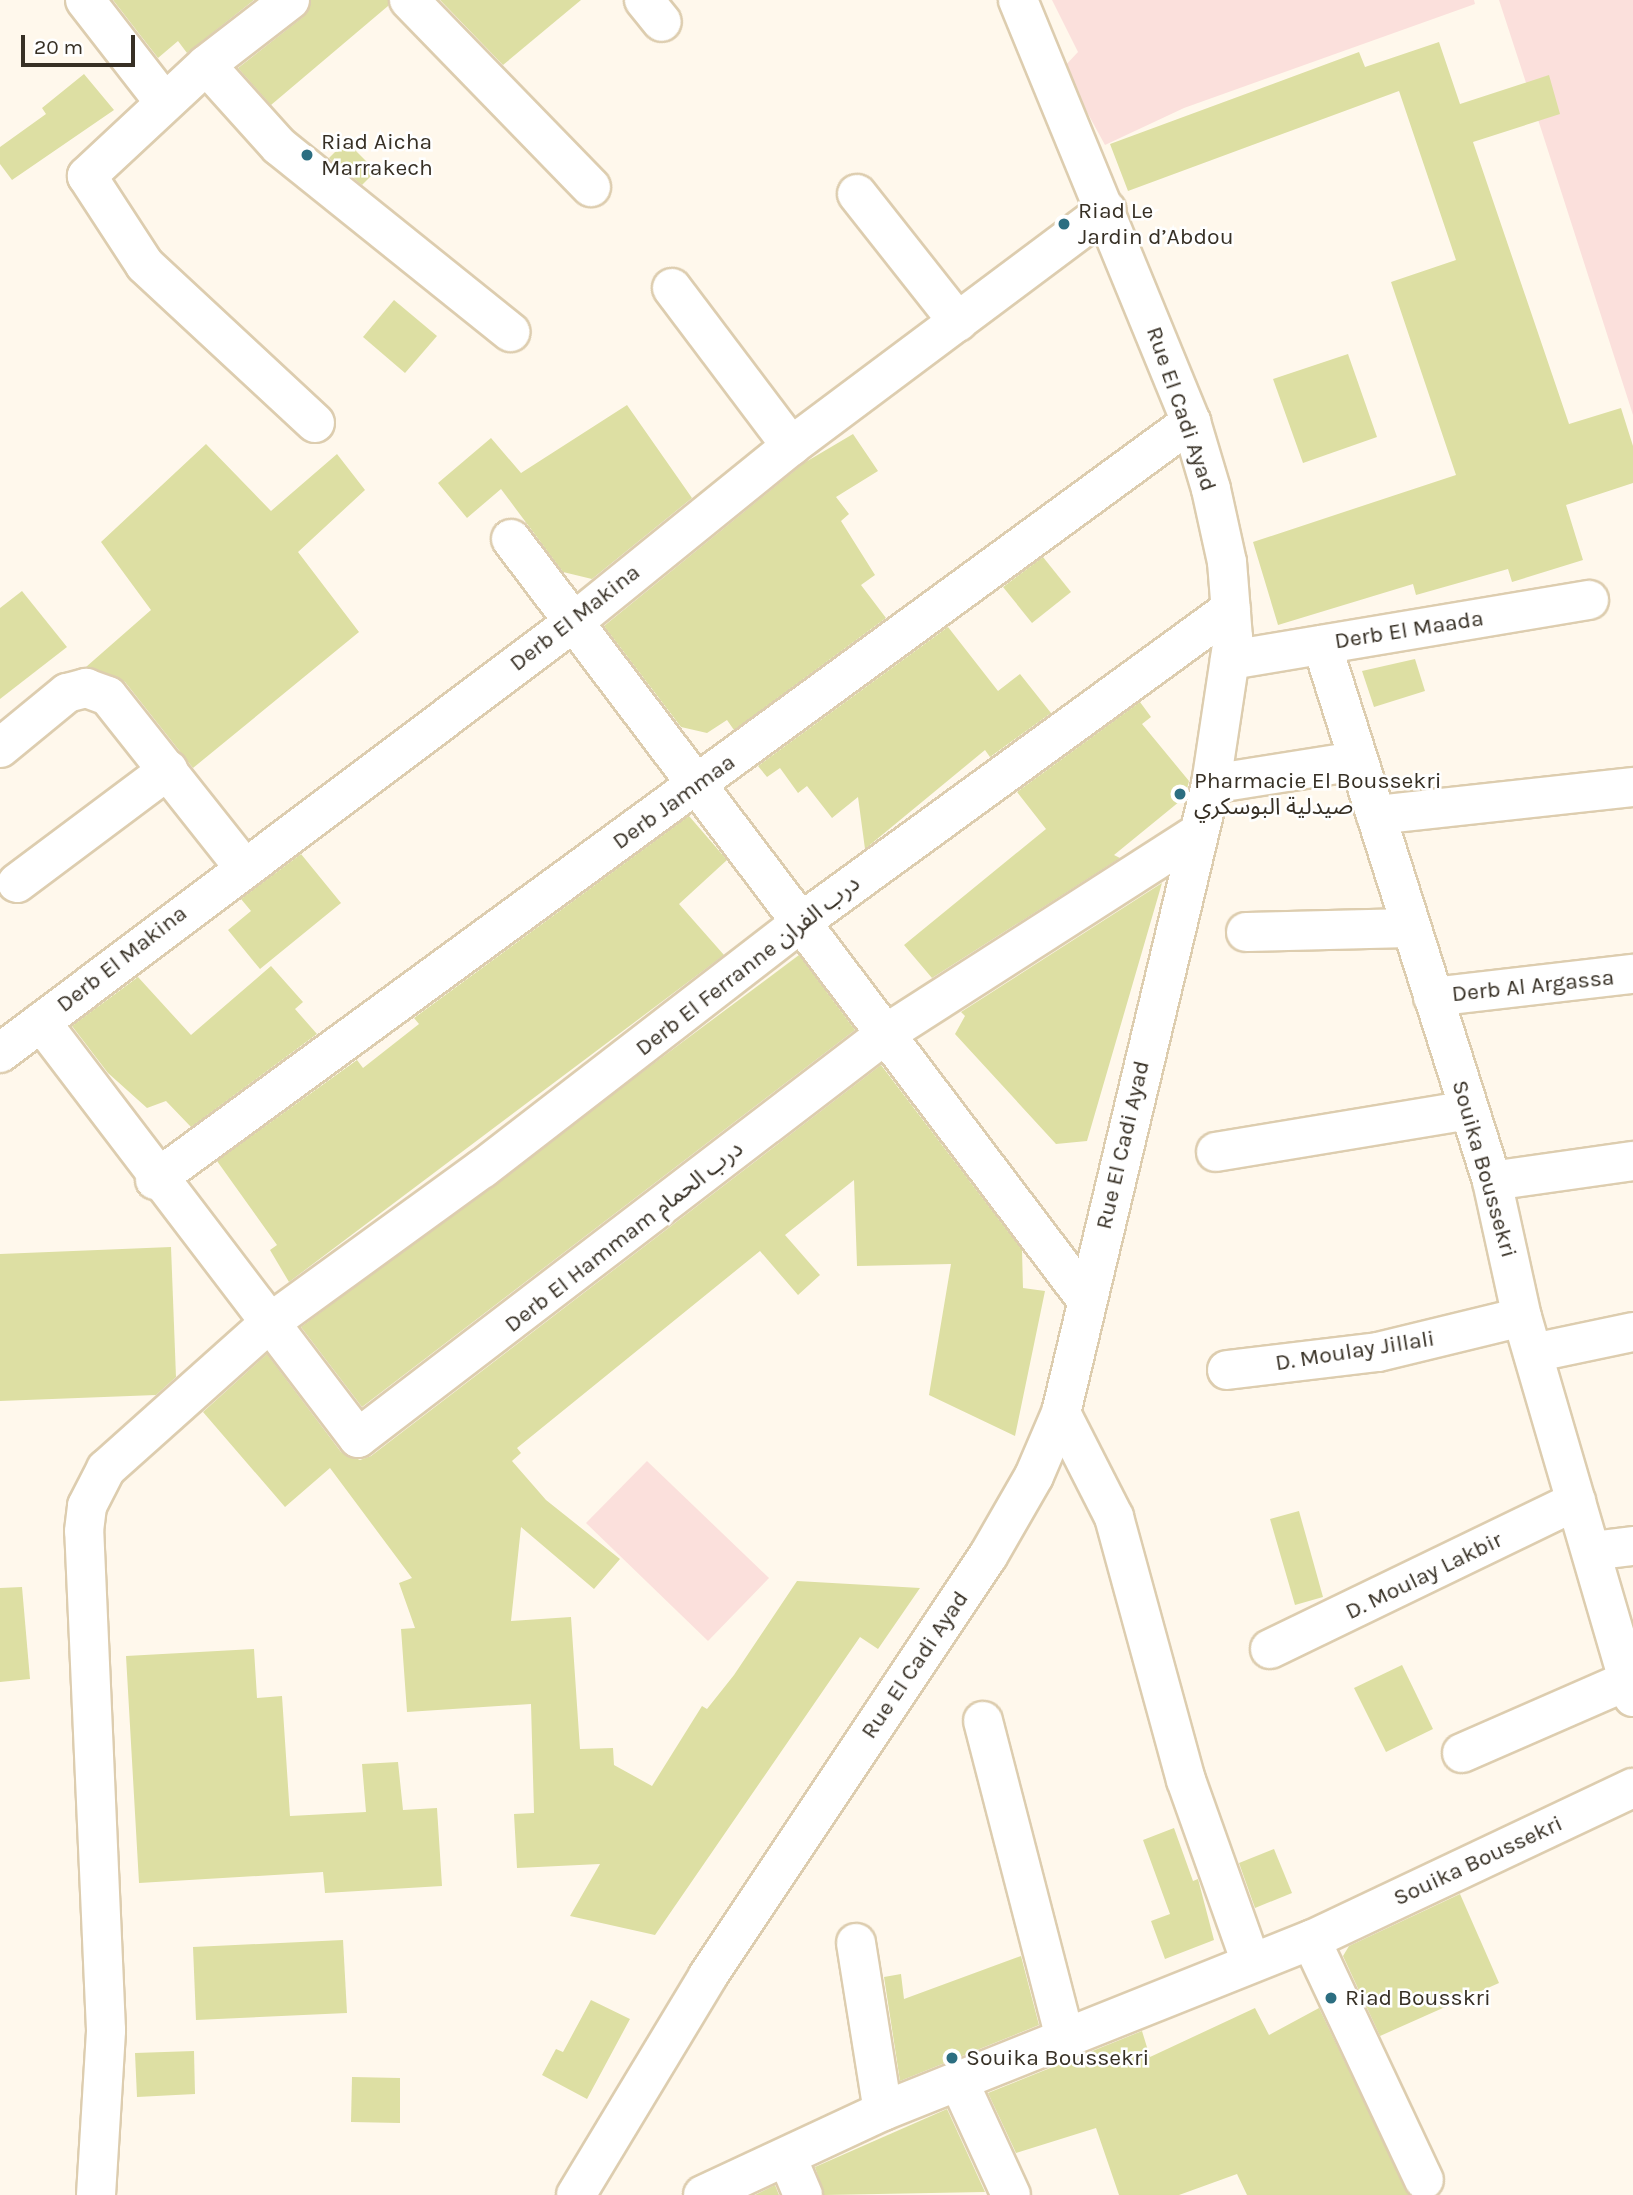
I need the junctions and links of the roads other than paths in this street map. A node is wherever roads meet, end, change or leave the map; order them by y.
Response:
1 (85, 0) edge
2 (290, 0) edge
3 (409, 0) edge
4 (1018, 0) edge
5 (206, 65) junction
6 (164, 102) junction
7 (591, 187) dead end
8 (857, 194) dead end
9 (1106, 210) junction
10 (671, 288) dead end
11 (958, 322) junction
12 (510, 332) dead end
13 (1191, 422) junction
14 (315, 423) dead end
15 (791, 446) junction
16 (510, 539) dead end
17 (1589, 600) dead end
18 (1231, 610) junction
19 (575, 621) junction
20 (1322, 645) junction
21 (1230, 660) junction
22 (0, 748) edge
23 (1356, 761) junction
24 (168, 770) junction
25 (698, 784) junction
26 (1212, 785) junction
27 (1633, 787) edge
28 (1376, 815) junction
29 (1195, 835) junction
30 (242, 865) junction
31 (17, 883) dead end
32 (804, 920) junction
33 (1411, 928) junction
34 (1246, 932) dead end
35 (1633, 975) edge
36 (1433, 997) junction
37 (41, 1022) junction
38 (887, 1033) junction
39 (0, 1053) edge
40 (1469, 1110) junction
41 (1216, 1152) dead end
42 (1633, 1161) edge
43 (155, 1180) junction
44 (1492, 1181) junction
45 (1086, 1299) junction
46 (267, 1325) junction
47 (1633, 1332) edge
48 (1528, 1335) junction
49 (1227, 1370) dead end
50 (1060, 1413) junction
51 (1576, 1500) junction
52 (1633, 1546) edge
53 (1592, 1551) junction
54 (1270, 1649) dead end
55 (1631, 1689) edge
56 (983, 1721) dead end
57 (1462, 1753) dead end
58 (1633, 1788) edge
59 (1311, 1940) junction
60 (856, 1943) dead end
61 (1251, 1963) junction
62 (1066, 2041) junction
63 (960, 2081) junction
64 (883, 2111) junction
65 (787, 2157) junction
66 (1424, 2180) dead end
67 (96, 2195) edge
68 (576, 2195) edge
69 (703, 2195) edge
70 (803, 2195) edge
71 (1010, 2195) edge

1 - 6 street
2 - 5 street
3 - 7 street
4 - 9 street, Rue El Cadi Ayad
5 - 6 street
5 - 12 street
6 - 14 street
8 - 11 street
9 - 11 street, Derb El Makina
9 - 13 street, Rue El Cadi Ayad
10 - 15 street
11 - 15 street, Derb El Makina
13 - 18 street, Rue El Cadi Ayad
13 - 25 street, Derb Jammaa
15 - 19 street, Derb El Makina
16 - 19 street
17 - 20 street, Derb El Maada
18 - 21 street, Rue El Cadi Ayad
18 - 32 street, Derb El Ferranne درب الفران
19 - 25 street
19 - 30 street, Derb El Makina
20 - 21 street, Derb El Maada
20 - 23 street, Souika Boussekri
21 - 26 street, Rue El Cadi Ayad
22 - 24 street
23 - 26 street
23 - 28 street, Souika Boussekri
24 - 30 street
24 - 31 street
25 - 32 street
25 - 43 street, Derb Jammaa
26 - 29 street, Rue El Cadi Ayad
27 - 28 street
28 - 33 street, Souika Boussekri
29 - 38 street, Derb El Hammam درب الحمام
29 - 45 street, Rue El Cadi Ayad
30 - 37 street, Derb El Makina
32 - 38 street
32 - 46 street, Derb El Ferranne درب الفران
33 - 34 street
33 - 36 street, Souika Boussekri
35 - 36 street, Derb Al Argassa
36 - 40 street, Souika Boussekri
37 - 39 street
37 - 43 street
38 - 45 street
38 - 46 street, Derb El Hammam درب الحمام
40 - 41 street
40 - 44 street, Souika Boussekri
42 - 44 street
43 - 46 street
44 - 48 street, Souika Boussekri
45 - 50 street, Rue El Cadi Ayad
46 - 67 street, Derb El Ferranne درب الفران
47 - 48 street, D. Moulay Jillali
48 - 49 street, D. Moulay Jillali
48 - 51 street, Souika Boussekri
50 - 61 street
50 - 68 street, Rue El Cadi Ayad
51 - 53 street, Souika Boussekri
51 - 54 street, D. Moulay Lakbir
52 - 53 street
53 - 55 street, Souika Boussekri
55 - 57 street
56 - 62 street
58 - 59 street, Souika Boussekri
59 - 61 street, Souika Boussekri
59 - 66 street
60 - 64 street
61 - 62 street, Souika Boussekri
62 - 63 street, Souika Boussekri
63 - 64 street, Souika Boussekri
63 - 71 street
64 - 65 street, Souika Boussekri
65 - 69 street, Souika Boussekri
65 - 70 street

